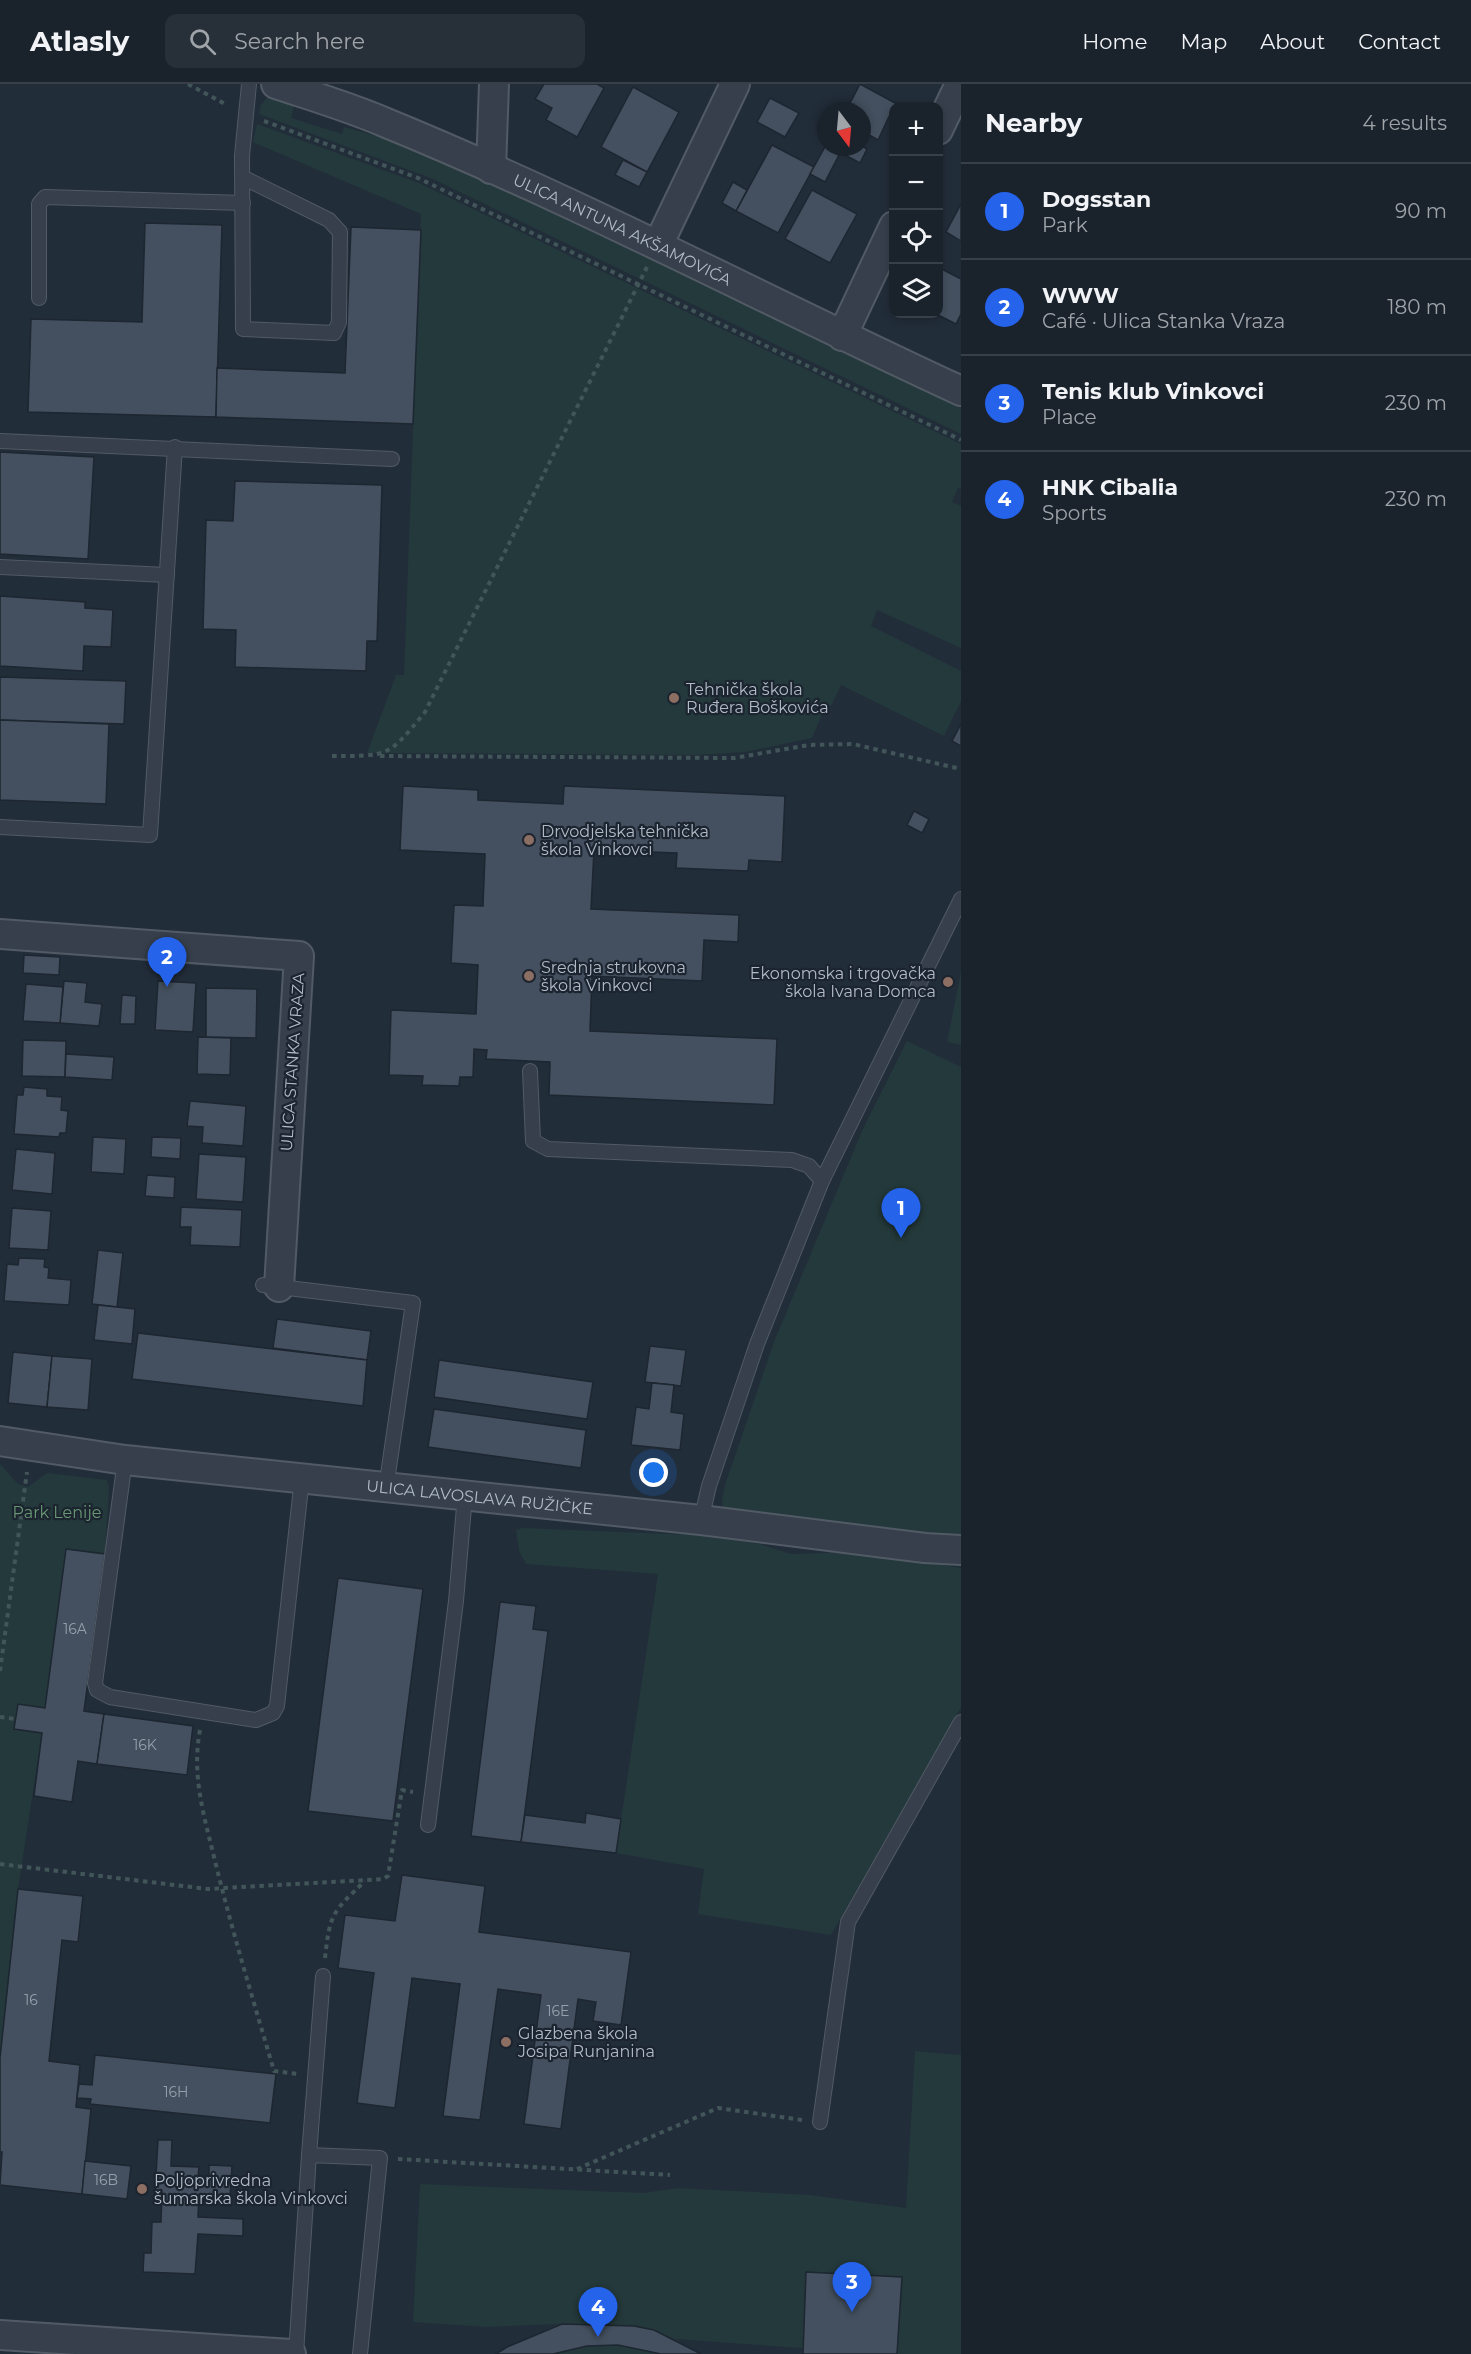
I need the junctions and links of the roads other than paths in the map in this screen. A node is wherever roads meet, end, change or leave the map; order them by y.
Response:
1 (249, 84) edge
2 (276, 84) edge
3 (494, 84) edge
4 (735, 84) edge
5 (960, 84) edge
6 (943, 121) edge
7 (491, 169) junction
8 (242, 177) junction
9 (243, 203) junction
10 (889, 237) edge
11 (658, 245) junction
12 (39, 298) dead end
13 (842, 336) junction
14 (961, 391) edge
15 (0, 441) edge
16 (175, 447) junction
17 (392, 459) dead end
18 (0, 567) edge
19 (167, 575) junction
20 (0, 828) edge
21 (961, 899) edge
22 (0, 934) edge
23 (530, 1071) dead end
24 (822, 1181) junction
25 (271, 1286) joint
26 (0, 1441) edge
27 (125, 1460) junction
28 (302, 1478) junction
29 (386, 1488) junction
30 (465, 1495) junction
31 (701, 1520) junction
32 (961, 1550) edge
33 (961, 1722) edge
34 (428, 1825) dead end
35 (323, 1976) road end
36 (820, 2122) road end
37 (309, 2155) junction
38 (0, 2335) edge
39 (291, 2354) edge
40 (296, 2354) edge
41 (360, 2354) edge

1 - 8 lane
2 - 7 street, ULICA ANTUNA AKŠAMOVIĆA
3 - 7 street
4 - 11 street
5 - 6 street
7 - 11 street, ULICA ANTUNA AKŠAMOVIĆA
8 - 9 lane
8 - 9 lane
9 - 12 lane
10 - 13 street
11 - 13 street, ULICA ANTUNA AKŠAMOVIĆA
13 - 14 street, ULICA ANTUNA AKŠAMOVIĆA
15 - 16 lane
16 - 17 lane
16 - 19 lane
18 - 19 lane
19 - 20 lane
21 - 24 lane
22 - 25 street, ULICA STANKA VRAZA
23 - 24 lane
24 - 31 lane
25 - 29 lane
26 - 27 street, ULICA LAVOSLAVA RUŽIČKE
27 - 28 street, ULICA LAVOSLAVA RUŽIČKE
27 - 28 lane
28 - 29 street, ULICA LAVOSLAVA RUŽIČKE
29 - 30 street, ULICA LAVOSLAVA RUŽIČKE
30 - 31 street, ULICA LAVOSLAVA RUŽIČKE
30 - 34 lane
31 - 32 street, ULICA LAVOSLAVA RUŽIČKE
33 - 36 lane
35 - 37 lane
37 - 40 lane
37 - 41 lane
38 - 39 street

